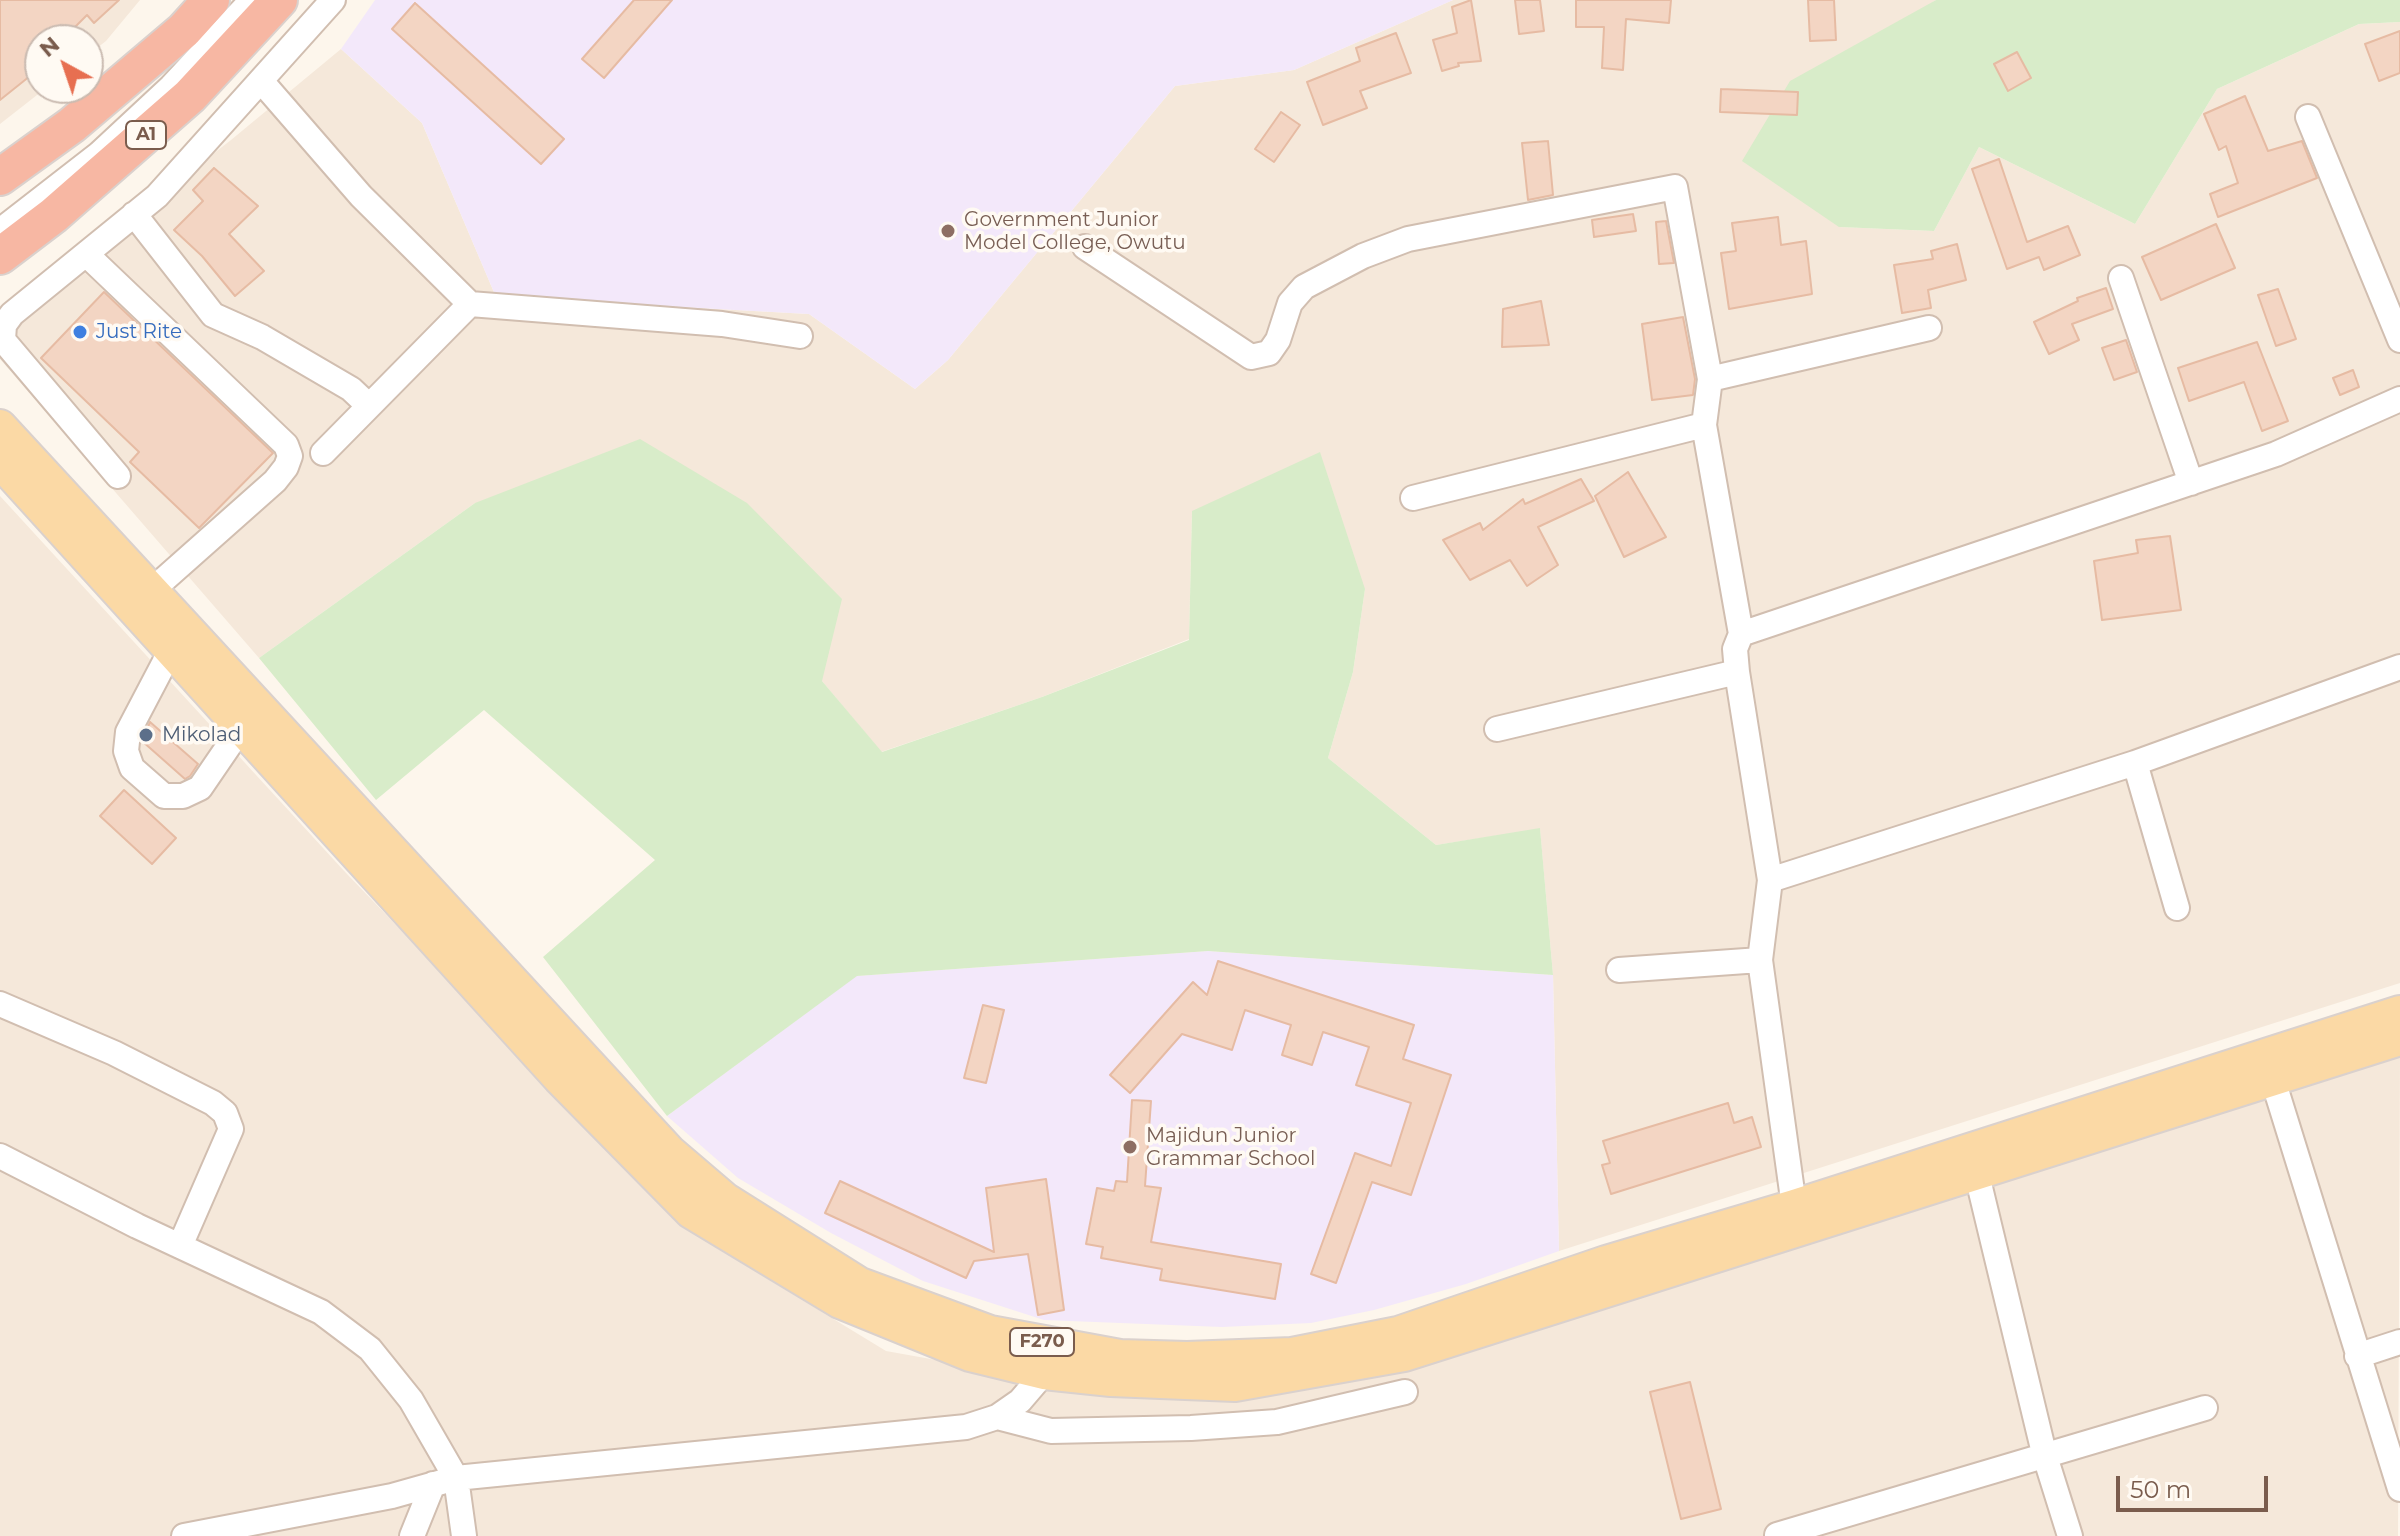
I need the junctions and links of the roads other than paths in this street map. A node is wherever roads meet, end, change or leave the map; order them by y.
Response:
1 (252, 0) edge
2 (279, 0) edge
3 (333, 0) edge
4 (210, 1) edge
5 (262, 82) junction
6 (2308, 117) dead end
7 (0, 177) edge
8 (134, 214) junction
9 (0, 231) edge
10 (1085, 247) dead end
11 (86, 254) junction
12 (0, 256) edge
13 (2121, 278) dead end
14 (470, 304) junction
15 (1929, 328) dead end
16 (800, 336) dead end
17 (2400, 340) edge
18 (1710, 379) junction
19 (2400, 399) edge
20 (369, 406) junction
21 (1704, 425) junction
22 (0, 426) edge
23 (323, 453) dead end
24 (0, 462) edge
25 (118, 476) dead end
26 (2191, 483) junction
27 (1413, 498) dead end
28 (151, 591) junction
29 (1741, 634) junction
30 (171, 650) junction
31 (2400, 667) edge
32 (1737, 672) junction
33 (241, 728) junction
34 (1497, 729) dead end
35 (2135, 763) junction
36 (1770, 880) junction
37 (2177, 908) dead end
38 (1760, 960) junction
39 (1619, 970) dead end
40 (0, 1004) edge
41 (2400, 1012) edge
42 (2400, 1039) edge
43 (2273, 1080) junction
44 (0, 1156) edge
45 (1977, 1175) junction
46 (1794, 1206) junction
47 (180, 1246) junction
48 (1610, 1275) junction
49 (2400, 1342) edge
50 (2357, 1356) junction
51 (1044, 1373) junction
52 (1405, 1392) dead end
53 (2205, 1408) dead end
54 (997, 1417) junction
55 (2044, 1453) junction
56 (445, 1481) junction
57 (2400, 1489) edge
58 (1777, 1535) edge
59 (184, 1536) edge
60 (412, 1536) edge
61 (464, 1536) edge
62 (2070, 1536) edge

1 - 9 street
2 - 12 highway, A1
3 - 5 street
4 - 7 highway
5 - 8 street
5 - 14 street
6 - 17 street
8 - 11 street
8 - 20 street
10 - 18 street
11 - 25 street
11 - 28 street
13 - 26 street
14 - 16 street
14 - 20 street
15 - 18 street
18 - 21 street
19 - 26 street
20 - 23 street
21 - 27 street
21 - 29 street
22 - 28 main road, F270
24 - 30 main road, F270
26 - 29 street
28 - 48 main road, F270
29 - 32 street
30 - 33 main road, F270
30 - 33 street
31 - 35 street
32 - 34 street
32 - 36 street
33 - 51 main road, F270
35 - 36 street
35 - 37 street
36 - 38 street
38 - 39 street
38 - 46 street
40 - 47 street
41 - 46 main road, F270
42 - 43 main road, F270
43 - 45 main road, F270
43 - 50 street
44 - 47 street
45 - 48 main road, F270
45 - 55 street
46 - 48 main road, F270
47 - 56 street
48 - 51 main road, F270
49 - 50 street
50 - 57 street
51 - 54 street
52 - 54 street
53 - 55 street
54 - 56 street
55 - 58 street
55 - 62 street
56 - 59 street
56 - 60 street
56 - 61 street

